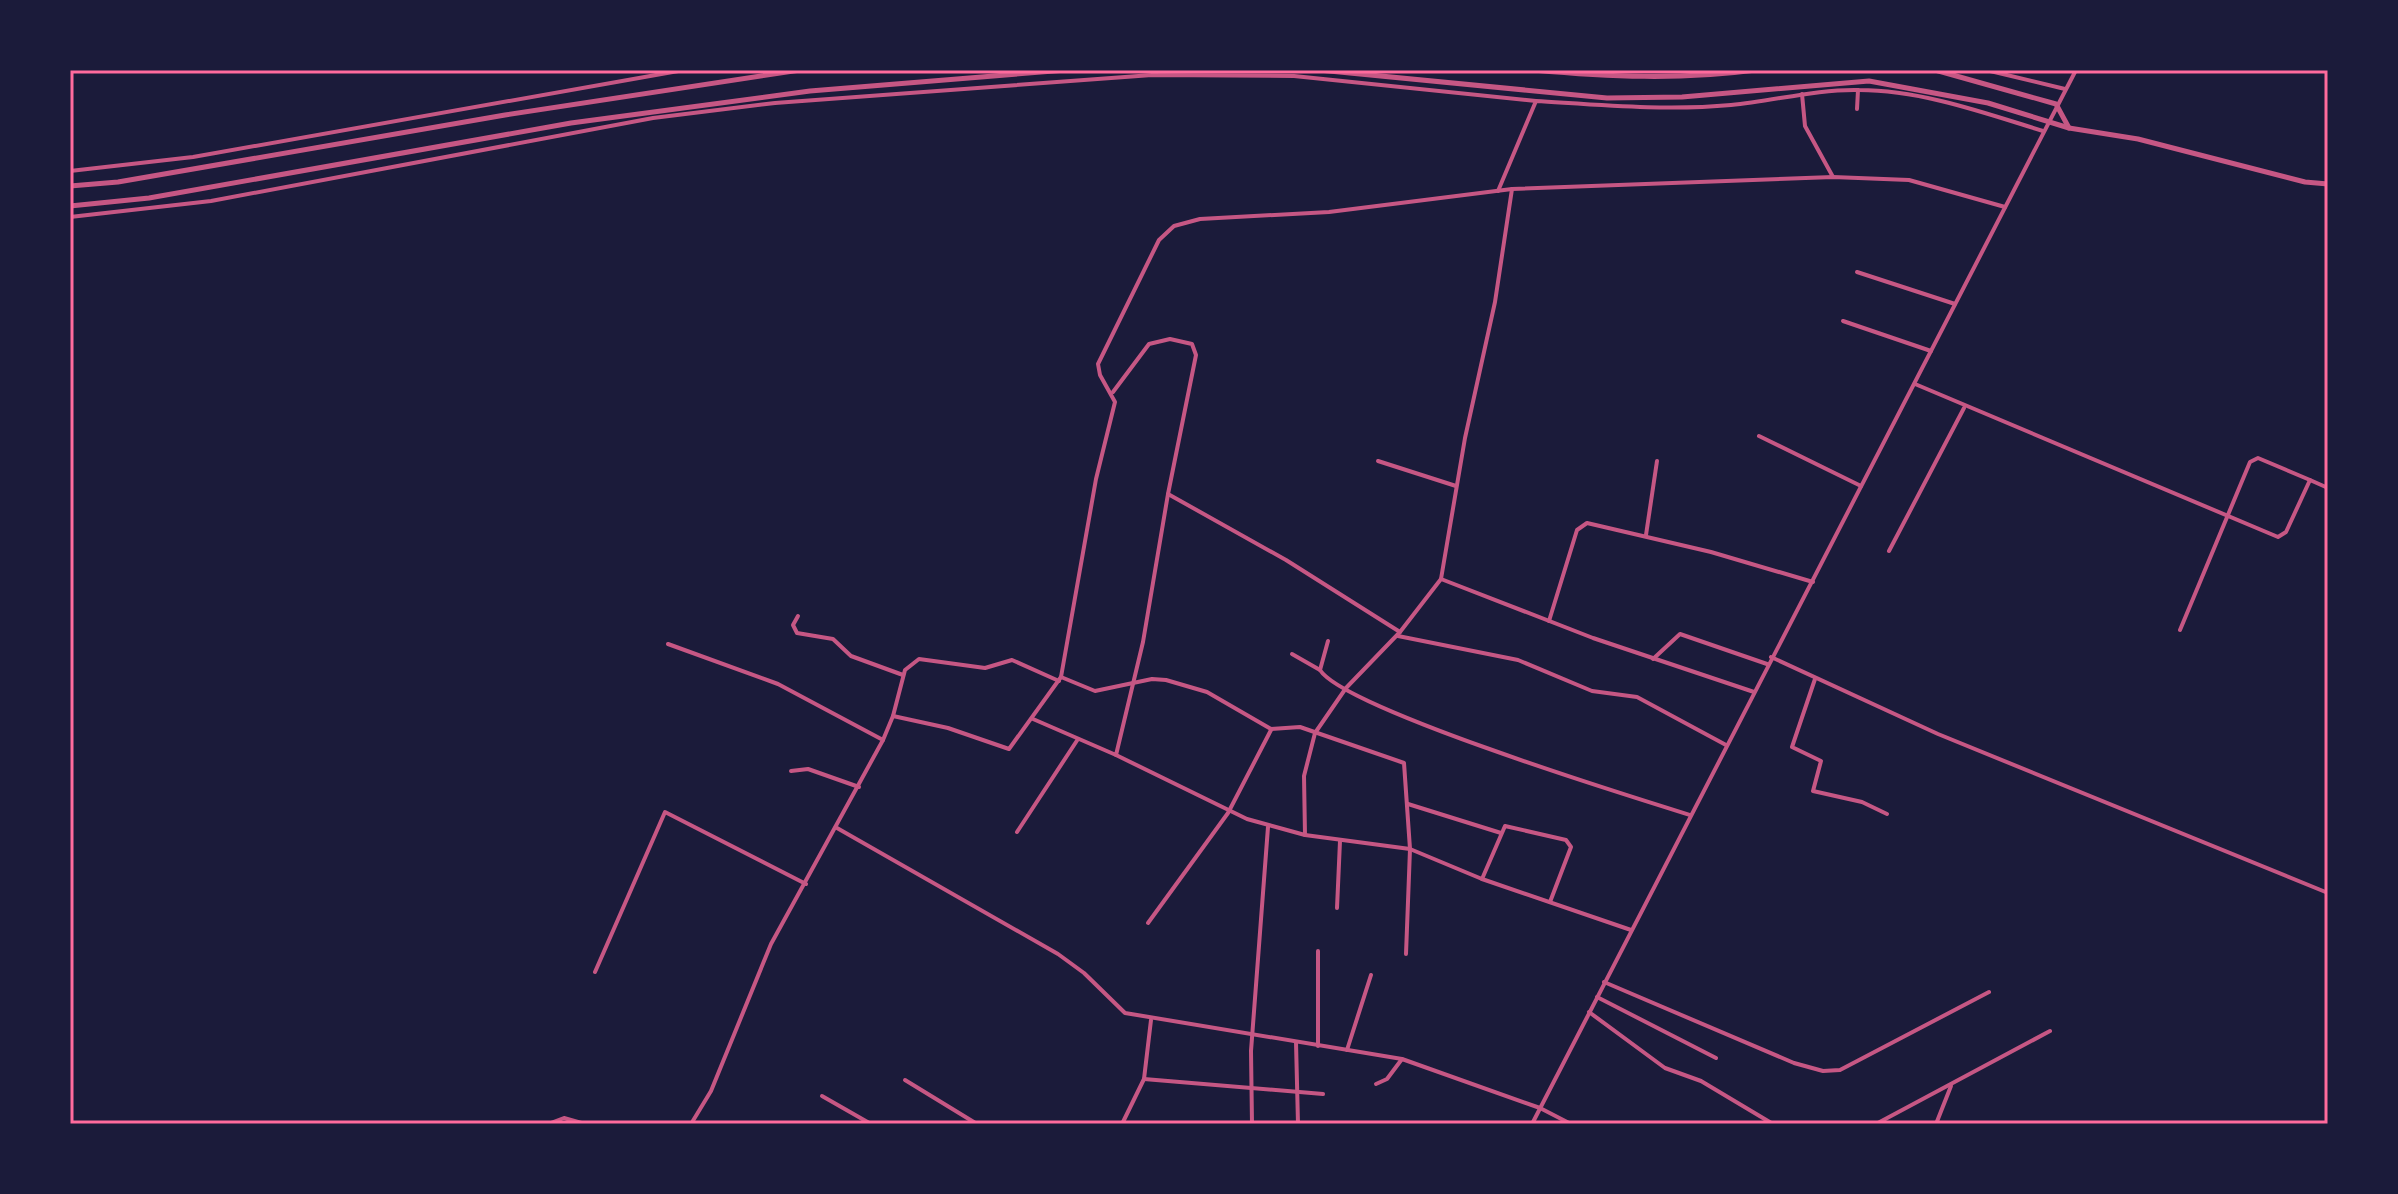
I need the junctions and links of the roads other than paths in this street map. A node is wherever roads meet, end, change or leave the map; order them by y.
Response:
1 (684, 70) edge
2 (800, 70) edge
3 (1066, 70) edge
4 (1319, 70) edge
5 (1534, 70) edge
6 (1756, 70) edge
7 (1870, 70) edge
8 (1935, 70) edge
9 (1986, 70) edge
10 (2076, 70) edge
11 (1869, 81) junction
12 (2065, 89) junction
13 (1858, 92) junction
14 (1802, 96) junction
15 (1536, 101) junction
16 (2056, 104) junction
17 (1857, 107) dead end
18 (2048, 122) junction
19 (2069, 128) junction
20 (2043, 131) junction
21 (70, 171) edge
22 (1833, 177) junction
23 (2328, 184) edge
24 (70, 186) edge
25 (1512, 189) junction
26 (1498, 191) junction
27 (70, 206) edge
28 (2005, 207) junction
29 (70, 217) edge
30 (1857, 272) dead end
31 (1955, 304) junction
32 (1843, 321) dead end
33 (1931, 351) junction
34 (1915, 384) junction
35 (1113, 392) junction
36 (1964, 408) junction
37 (1759, 436) dead end
38 (1378, 461) dead end
39 (1657, 461) dead end
40 (2310, 480) junction
41 (1457, 486) junction
42 (1861, 486) junction
43 (2328, 488) edge
44 (1168, 494) junction
45 (2226, 516) junction
46 (1646, 535) junction
47 (1889, 551) dead end
48 (1441, 579) junction
49 (1813, 582) junction
50 (798, 616) dead end
51 (1549, 621) junction
52 (2180, 630) dead end
53 (1399, 634) junction
54 (1328, 641) dead end
55 (668, 644) dead end
56 (1292, 654) dead end
57 (1771, 657) junction
58 (1653, 659) junction
59 (1767, 664) junction
60 (1320, 670) junction
61 (904, 676) junction
62 (1060, 679) junction
63 (1815, 679) junction
64 (1134, 682) junction
65 (1346, 688) junction
66 (1754, 692) junction
67 (893, 716) junction
68 (1033, 719) junction
69 (1271, 729) junction
70 (1315, 733) junction
71 (1078, 739) junction
72 (883, 740) junction
73 (1726, 745) junction
74 (1116, 755) junction
75 (791, 771) dead end
76 (859, 787) junction
77 (1408, 804) junction
78 (1228, 813) junction
79 (1887, 814) dead end
80 (1690, 815) junction
81 (1268, 826) junction
82 (837, 828) junction
83 (1017, 832) dead end
84 (1501, 833) junction
85 (1305, 835) junction
86 (1340, 841) junction
87 (1410, 849) junction
88 (1482, 879) junction
89 (806, 884) junction
90 (2328, 893) edge
91 (1550, 902) junction
92 (1337, 908) dead end
93 (1148, 923) dead end
94 (1631, 930) junction
95 (1318, 951) dead end
96 (1406, 954) dead end
97 (595, 972) dead end
98 (1371, 975) dead end
99 (1604, 982) junction
100 (1989, 992) dead end
101 (1597, 997) junction
102 (1589, 1012) junction
103 (1151, 1020) junction
104 (2050, 1031) dead end
105 (1251, 1036) junction
106 (1296, 1042) junction
107 (1318, 1046) junction
108 (1347, 1050) junction
109 (1716, 1058) dead end
110 (1402, 1059) junction
111 (1144, 1079) junction
112 (905, 1080) dead end
113 (1376, 1084) dead end
114 (1951, 1086) junction
115 (1251, 1088) junction
116 (1295, 1092) junction
117 (1323, 1094) dead end
118 (822, 1096) dead end
119 (1540, 1108) junction
120 (548, 1124) edge
121 (585, 1124) edge
122 (691, 1124) edge
123 (871, 1124) edge
124 (977, 1124) edge
125 (1122, 1124) edge
126 (1252, 1124) edge
127 (1298, 1124) edge
128 (1532, 1124) edge
129 (1571, 1124) edge
130 (1773, 1124) edge
131 (1876, 1124) edge
132 (1936, 1124) edge

1 - 21 street
2 - 24 street
3 - 27 street
4 - 11 street
5 - 6 street
7 - 11 street
8 - 16 street
9 - 12 street
10 - 12 street
11 - 18 street
12 - 16 street
13 - 14 street
13 - 17 street
13 - 20 street
14 - 15 street
14 - 22 street
15 - 26 street
15 - 29 street
16 - 18 street
16 - 19 street
18 - 19 street
18 - 20 street
19 - 23 street
20 - 28 street
22 - 25 street
22 - 28 street
25 - 26 street
25 - 41 street
26 - 35 street
28 - 31 street
30 - 31 street
31 - 33 street
32 - 33 street
33 - 34 street
34 - 36 street
34 - 42 street
35 - 44 street
35 - 62 street
36 - 45 street
36 - 47 street
37 - 42 street
38 - 41 street
39 - 46 street
40 - 43 street
40 - 45 street
40 - 45 street
41 - 48 street
42 - 49 street
44 - 53 street
44 - 64 street
45 - 52 street
46 - 49 street
46 - 51 street
48 - 51 street
48 - 53 street
49 - 57 street
50 - 61 street
51 - 58 street
53 - 65 street
53 - 73 street
54 - 60 street
55 - 72 street
56 - 60 street
57 - 59 street
57 - 63 street
58 - 59 street
58 - 66 street
59 - 66 street
60 - 65 street
61 - 62 street
61 - 67 street
62 - 64 street
62 - 68 street
63 - 79 street
63 - 90 street
64 - 69 street
64 - 74 street
65 - 70 street
65 - 80 street
66 - 73 street
67 - 68 street
67 - 72 street
68 - 71 street
69 - 70 street
69 - 78 street
70 - 77 street
70 - 85 street
71 - 74 street
71 - 83 street
72 - 76 street
73 - 80 street
74 - 78 street
75 - 76 street
76 - 82 street
77 - 84 street
77 - 87 street
78 - 81 street
78 - 93 street
80 - 94 street
81 - 85 street
81 - 105 street
82 - 89 street
82 - 103 street
84 - 88 street
84 - 91 street
85 - 86 street
86 - 87 street
86 - 92 street
87 - 88 street
87 - 96 street
88 - 91 street
89 - 97 street
89 - 122 street
91 - 94 street
94 - 99 street
95 - 107 street
98 - 108 street
99 - 100 street
99 - 101 street
101 - 102 street
101 - 109 street
102 - 119 street
102 - 130 street
103 - 105 street
103 - 111 street
104 - 114 street
105 - 106 street
105 - 115 street
106 - 107 street
106 - 116 street
107 - 108 street
108 - 110 street
110 - 113 street
110 - 119 street
111 - 115 street
111 - 125 street
112 - 124 street
114 - 131 street
114 - 132 street
115 - 116 street
115 - 126 street
116 - 117 street
116 - 127 street
118 - 123 street
119 - 128 street
119 - 129 street
120 - 121 street

